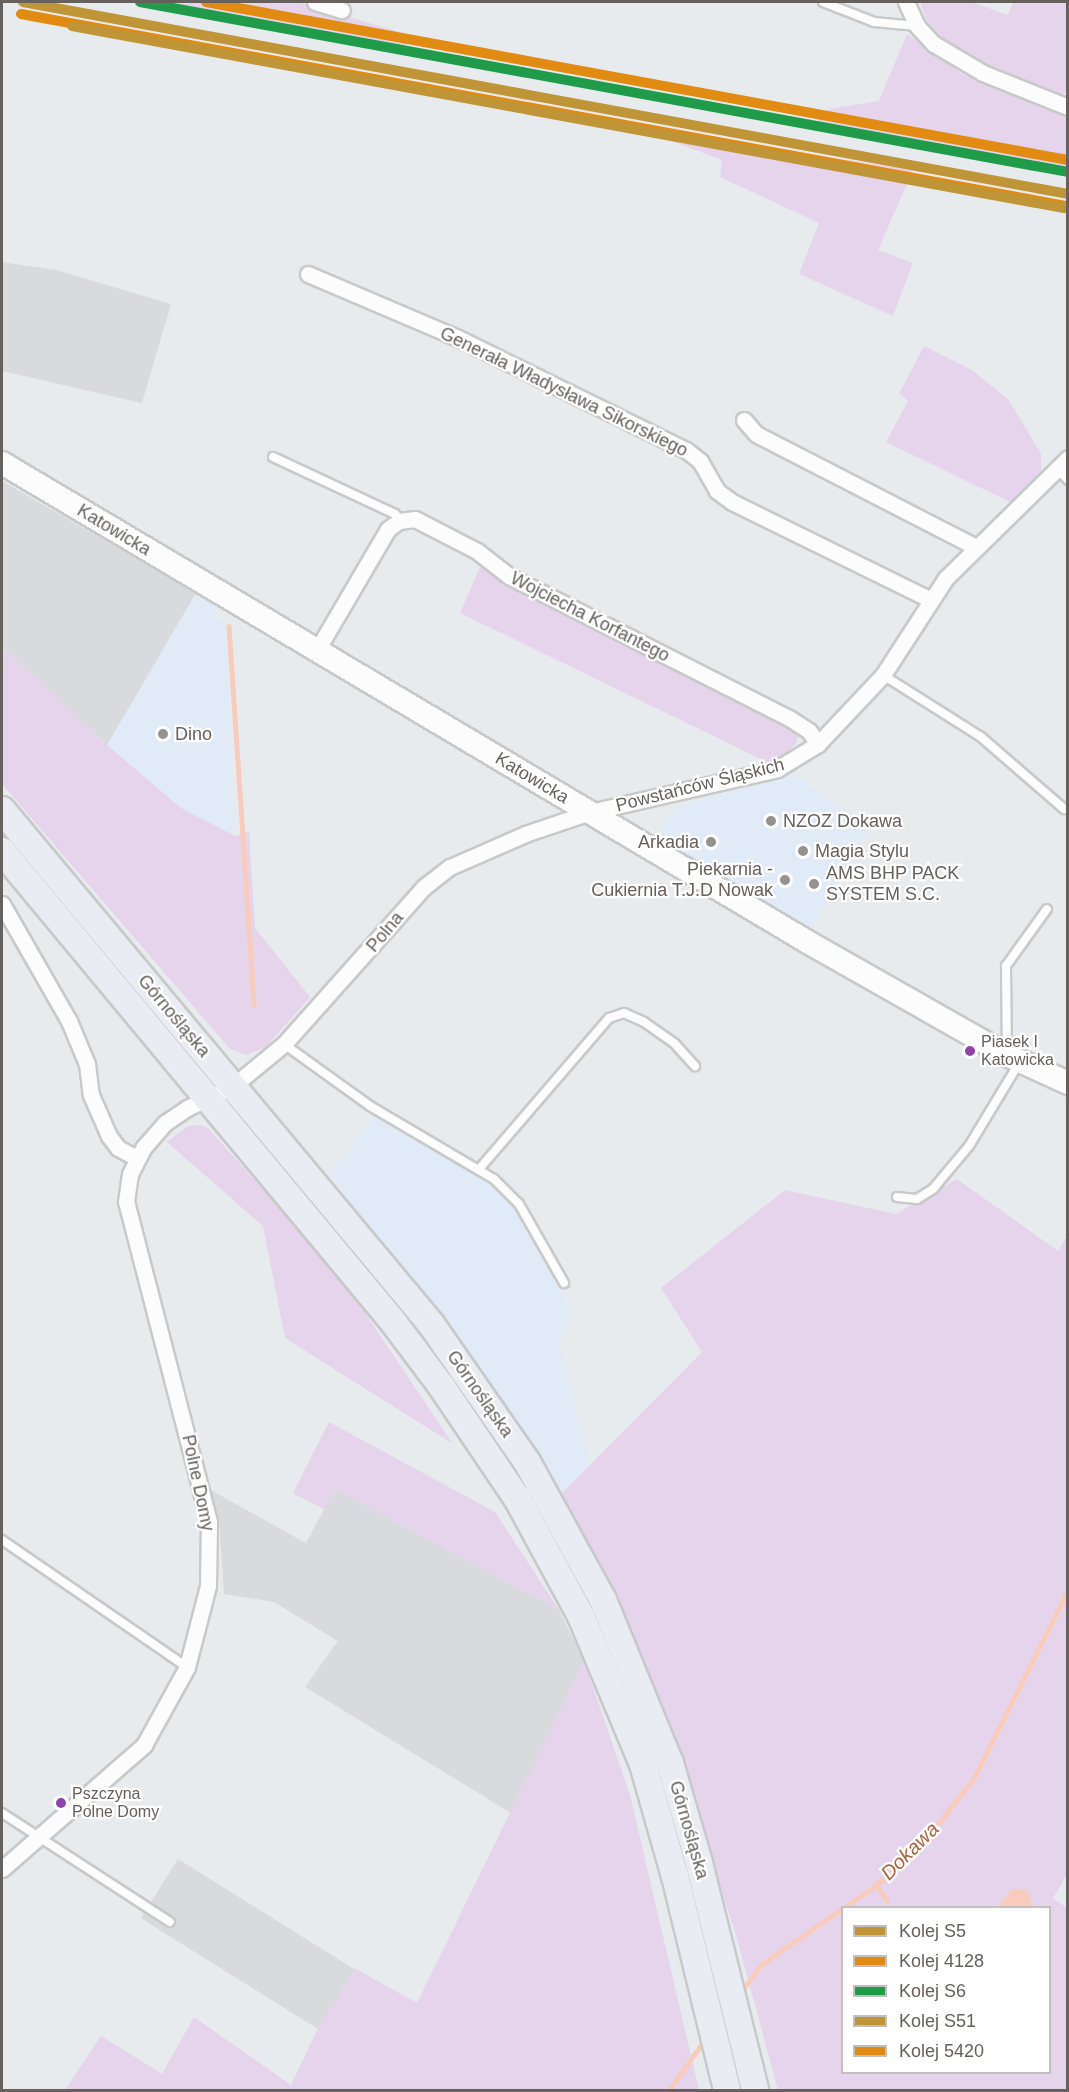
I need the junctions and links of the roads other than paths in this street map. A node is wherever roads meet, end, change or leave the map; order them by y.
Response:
1 (315, 2) edge
2 (823, 2) edge
3 (906, 2) edge
4 (342, 10) dead end
5 (917, 26) junction
6 (1068, 107) edge
7 (308, 274) dead end
8 (744, 420) dead end
9 (273, 457) dead end
10 (2, 463) edge
11 (1064, 469) edge
12 (399, 521) junction
13 (974, 546) junction
14 (929, 599) junction
15 (317, 650) junction
16 (884, 675) junction
17 (818, 744) junction
18 (1064, 809) dead end
19 (2, 810) edge
20 (590, 812) junction
21 (2, 851) edge
22 (2, 904) edge
23 (1047, 909) dead end
24 (284, 1044) junction
25 (1014, 1058) junction
26 (695, 1066) dead end
27 (1068, 1083) edge
28 (233, 1086) junction
29 (209, 1099) junction
30 (137, 1158) junction
31 (480, 1168) junction
32 (897, 1197) dead end
33 (564, 1283) dead end
34 (2, 1539) edge
35 (187, 1667) junction
36 (2, 1813) edge
37 (38, 1838) junction
38 (2, 1869) edge
39 (170, 1922) dead end
40 (727, 2091) edge
41 (755, 2091) edge

1 - 4 street
2 - 5 lane
3 - 5 street
5 - 6 street
7 - 14 street, Generała Władysława Sikorskiego
8 - 13 street
9 - 12 lane
10 - 15 street, Katowicka
11 - 13 street, Powstańców Śląskich
12 - 15 street
12 - 17 street, Wojciecha Korfantego
13 - 14 street, Powstańców Śląskich
14 - 16 street, Powstańców Śląskich
15 - 20 street, Katowicka
16 - 17 street, Powstańców Śląskich
16 - 18 lane
17 - 20 street, Powstańców Śląskich
19 - 28 main road, Górnośląska
20 - 24 street, Polna
20 - 25 street, Katowicka
21 - 29 main road, Górnośląska
22 - 30 street
23 - 25 lane
24 - 28 street, Polna
24 - 31 lane
25 - 27 street, Katowicka
25 - 32 lane
26 - 31 lane
28 - 29 street, Polna
28 - 41 main road, Górnośląska
29 - 30 street, Polne Domy
29 - 40 main road, Górnośląska
30 - 35 street, Polne Domy
31 - 33 lane
34 - 35 lane
35 - 37 street, Polne Domy
36 - 37 lane
37 - 38 street, Polne Domy
37 - 39 lane

